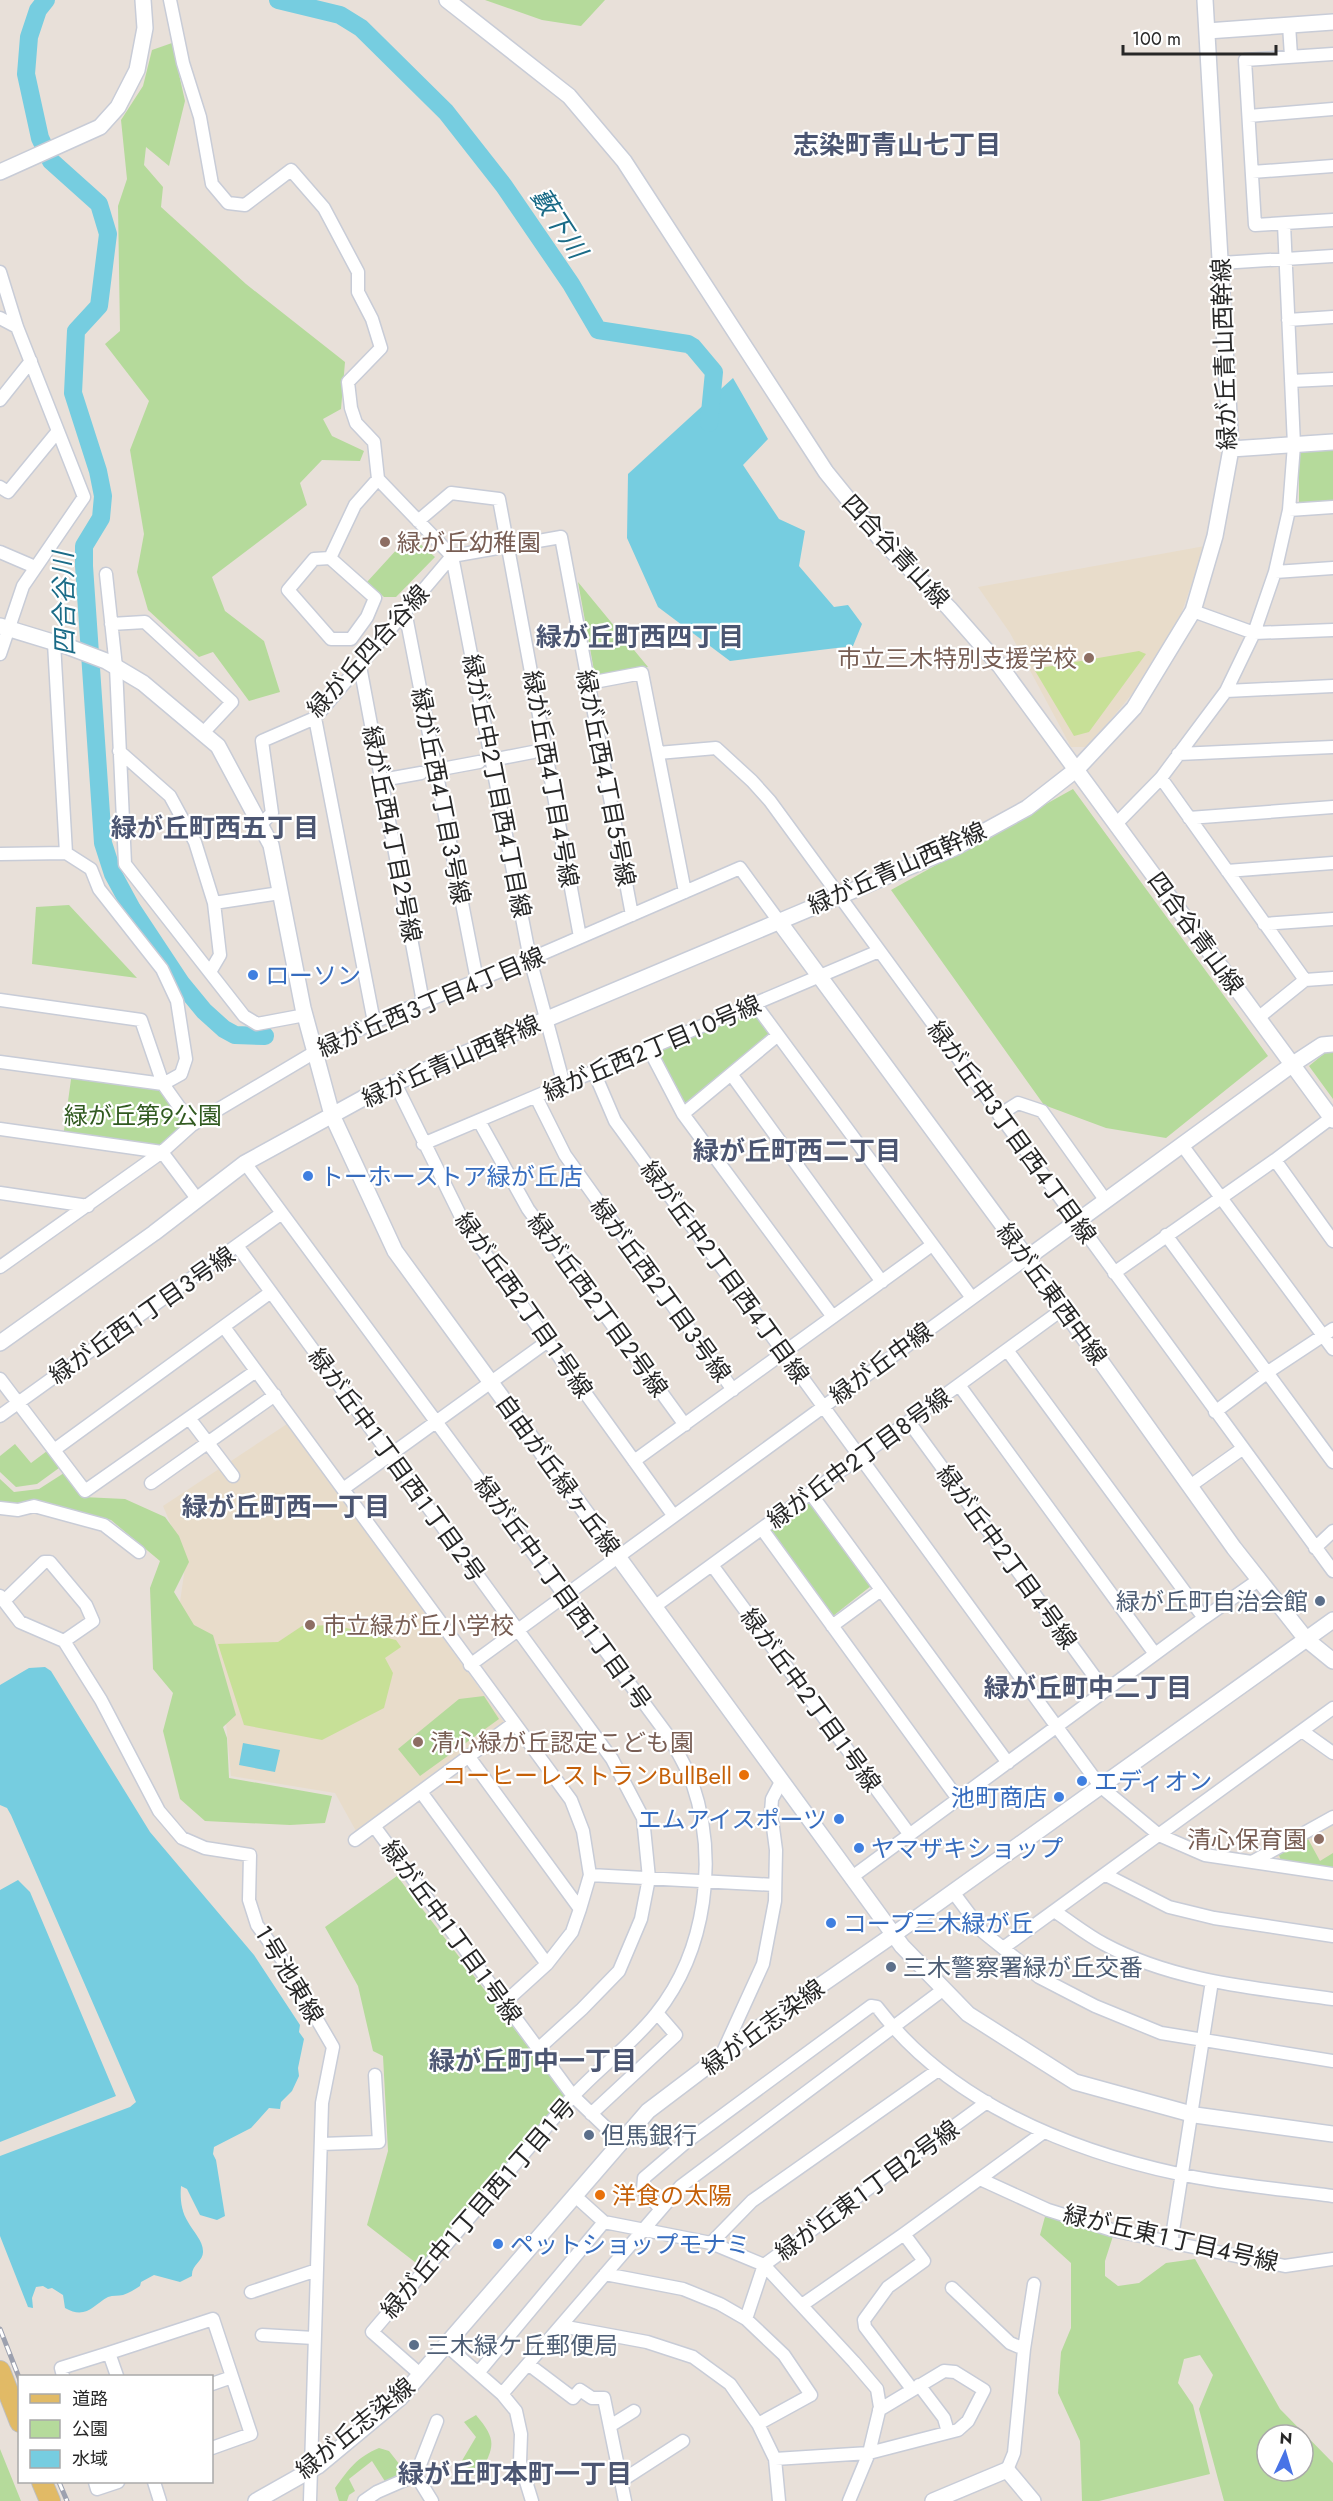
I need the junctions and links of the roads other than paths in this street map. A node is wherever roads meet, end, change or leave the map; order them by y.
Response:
1 (143, 0) edge
2 (170, 0) edge
3 (447, 0) edge
4 (1205, 0) edge
5 (1333, 22) edge
6 (1289, 25) junction
7 (1207, 31) junction
8 (1333, 54) edge
9 (1291, 56) junction
10 (1333, 109) edge
11 (1249, 116) junction
12 (1333, 166) edge
13 (0, 172) edge
14 (1252, 172) junction
15 (1333, 220) edge
16 (1284, 224) junction
17 (1333, 256) edge
18 (1285, 259) junction
19 (1221, 263) junction
20 (0, 272) edge
21 (1333, 317) edge
22 (0, 318) edge
23 (1288, 320) junction
24 (17, 327) junction
25 (31, 361) junction
26 (1333, 379) edge
27 (1291, 381) junction
28 (0, 400) edge
29 (58, 431) junction
30 (1333, 442) edge
31 (1294, 445) junction
32 (1231, 449) junction
33 (378, 479) junction
34 (0, 487) edge
35 (1333, 507) edge
36 (1289, 510) junction
37 (418, 521) junction
38 (508, 546) junction
39 (0, 552) edge
40 (452, 556) junction
41 (330, 558) junction
42 (35, 567) junction
43 (1333, 568) edge
44 (1275, 572) junction
45 (106, 574) dead end
46 (405, 611) junction
47 (1193, 611) junction
48 (111, 624) junction
49 (4, 628) edge
50 (1333, 630) edge
51 (1254, 633) junction
52 (62, 645) junction
53 (0, 654) edge
54 (111, 664) junction
55 (360, 666) junction
56 (589, 683) junction
57 (1333, 686) edge
58 (1226, 691) junction
59 (315, 718) junction
60 (203, 733) junction
61 (1333, 747) edge
62 (120, 751) junction
63 (533, 752) dead end
64 (658, 753) junction
65 (1178, 754) junction
66 (492, 760) junction
67 (479, 762) dead end
68 (436, 770) junction
69 (1077, 770) junction
70 (421, 773) dead end
71 (1161, 778) junction
72 (382, 780) junction
73 (1333, 807) edge
74 (1189, 818) junction
75 (1116, 824) junction
76 (260, 825) junction
77 (66, 853) junction
78 (0, 854) edge
79 (1333, 863) edge
80 (1227, 871) junction
81 (685, 892) junction
82 (280, 893) junction
83 (839, 894) junction
84 (214, 903) junction
85 (632, 915) junction
86 (1333, 919) edge
87 (778, 920) junction
88 (1264, 924) junction
89 (580, 937) junction
90 (879, 951) junction
91 (530, 959) junction
92 (210, 972) junction
93 (820, 977) junction
94 (1333, 978) edge
95 (477, 980) junction
96 (1305, 980) junction
97 (0, 1000) edge
98 (423, 1002) junction
99 (755, 1004) junction
100 (305, 1015) junction
101 (1258, 1018) junction
102 (546, 1019) junction
103 (374, 1022) junction
104 (778, 1035) junction
105 (1333, 1044) edge
106 (650, 1049) junction
107 (315, 1052) junction
108 (0, 1062) edge
109 (1293, 1064) junction
110 (594, 1072) junction
111 (731, 1074) junction
112 (163, 1083) junction
113 (395, 1083) junction
114 (564, 1085) junction
115 (536, 1097) junction
116 (682, 1114) junction
117 (999, 1114) junction
118 (332, 1115) junction
119 (1332, 1119) edge
120 (479, 1120) junction
121 (192, 1125) junction
122 (0, 1128) edge
123 (423, 1144) junction
124 (1182, 1145) junction
125 (162, 1152) junction
126 (1275, 1160) junction
127 (245, 1163) junction
128 (0, 1193) edge
129 (1221, 1197) junction
130 (198, 1200) junction
131 (1106, 1200) junction
132 (88, 1206) junction
133 (282, 1213) junction
134 (1077, 1222) junction
135 (1167, 1235) junction
136 (1333, 1241) edge
137 (932, 1245) junction
138 (238, 1247) junction
139 (1027, 1258) junction
140 (3, 1262) edge
141 (1114, 1273) junction
142 (882, 1282) junction
143 (271, 1292) junction
144 (972, 1298) junction
145 (1063, 1309) junction
146 (833, 1317) junction
147 (224, 1328) junction
148 (1328, 1332) edge
149 (548, 1341) junction
150 (0, 1343) edge
151 (1333, 1349) edge
152 (1007, 1350) junction
153 (783, 1353) junction
154 (256, 1371) junction
155 (1268, 1372) junction
156 (0, 1379) edge
157 (491, 1383) junction
158 (959, 1385) junction
159 (733, 1389) junction
160 (275, 1395) junction
161 (18, 1403) junction
162 (822, 1406) junction
163 (1215, 1412) junction
164 (0, 1416) edge
165 (189, 1418) junction
166 (437, 1422) junction
167 (909, 1422) junction
168 (685, 1425) junction
169 (208, 1443) junction
170 (1242, 1449) junction
171 (54, 1450) junction
172 (391, 1456) junction
173 (860, 1458) junction
174 (634, 1461) junction
175 (1333, 1462) edge
176 (233, 1476) dead end
177 (151, 1483) dead end
178 (1190, 1486) junction
179 (343, 1489) junction
180 (811, 1494) junction
181 (0, 1508) edge
182 (673, 1515) junction
183 (762, 1529) junction
184 (1333, 1531) edge
185 (1315, 1548) junction
186 (139, 1552) dead end
187 (617, 1556) junction
188 (712, 1565) junction
189 (1333, 1571) edge
190 (1260, 1579) junction
191 (881, 1590) junction
192 (565, 1594) junction
193 (2, 1599) edge
194 (654, 1607) junction
195 (1204, 1618) junction
196 (1333, 1620) edge
197 (832, 1626) junction
198 (517, 1630) junction
199 (1306, 1639) junction
200 (64, 1641) junction
201 (1155, 1654) junction
202 (1333, 1661) edge
203 (470, 1665) junction
204 (1105, 1691) junction
205 (1333, 1708) edge
206 (514, 1723) junction
207 (1055, 1728) junction
208 (1302, 1731) junction
209 (1333, 1754) edge
210 (469, 1757) junction
211 (1008, 1763) junction
212 (782, 1780) junction
213 (1100, 1786) junction
214 (421, 1792) junction
215 (958, 1799) junction
216 (1333, 1817) edge
217 (374, 1826) junction
218 (910, 1835) junction
219 (1159, 1835) junction
220 (355, 1840) dead end
221 (1252, 1862) junction
222 (1333, 1874) edge
223 (590, 1875) junction
224 (1106, 1875) junction
225 (852, 1877) junction
226 (649, 1878) junction
227 (706, 1881) junction
228 (775, 1885) junction
229 (953, 1892) junction
230 (580, 1909) junction
231 (1054, 1911) junction
232 (893, 1935) junction
233 (1333, 1936) edge
234 (1003, 1948) junction
235 (547, 1964) junction
236 (1212, 1981) junction
237 (944, 1989) junction
238 (1333, 1999) edge
239 (504, 2003) junction
240 (657, 2013) junction
241 (892, 2028) junction
242 (1202, 2041) junction
243 (538, 2049) junction
244 (722, 2055) junction
245 (1333, 2061) edge
246 (938, 2070) junction
247 (375, 2075) dead end
248 (573, 2096) junction
249 (987, 2102) junction
250 (591, 2114) junction
251 (1190, 2114) junction
252 (1044, 2133) junction
253 (1333, 2134) edge
254 (621, 2142) junction
255 (321, 2144) junction
256 (1181, 2175) junction
257 (980, 2179) junction
258 (574, 2195) junction
259 (1333, 2196) edge
260 (661, 2209) junction
261 (604, 2222) junction
262 (642, 2231) junction
263 (904, 2234) junction
264 (711, 2243) junction
265 (1171, 2243) junction
266 (1333, 2259) edge
267 (764, 2265) junction
268 (317, 2270) junction
269 (605, 2274) junction
270 (1034, 2284) dead end
271 (952, 2288) dead end
272 (251, 2292) dead end
273 (801, 2305) junction
274 (746, 2319) junction
275 (561, 2326) junction
276 (262, 2335) dead end
277 (315, 2338) junction
278 (446, 2345) junction
279 (1023, 2349) junction
280 (109, 2353) junction
281 (528, 2364) junction
282 (0, 2371) edge
283 (478, 2373) junction
284 (421, 2374) junction
285 (63, 2375) edge
286 (117, 2375) edge
287 (232, 2377) junction
288 (213, 2384) edge
289 (915, 2387) junction
290 (502, 2394) junction
291 (879, 2410) junction
292 (634, 2411) dead end
293 (18, 2417) edge
294 (437, 2421) dead end
295 (758, 2424) junction
296 (610, 2426) junction
297 (948, 2432) junction
298 (683, 2440) dead end
299 (213, 2448) edge
300 (869, 2452) junction
301 (775, 2459) junction
302 (310, 2470) junction
303 (1007, 2470) junction
304 (416, 2475) junction
305 (621, 2481) junction
306 (43, 2483) edge
307 (96, 2483) edge
308 (113, 2483) edge
309 (155, 2483) edge
310 (50, 2501) edge
311 (160, 2501) edge
312 (256, 2501) edge
313 (310, 2501) edge
314 (364, 2501) edge
315 (432, 2501) edge
316 (532, 2501) edge
317 (625, 2501) edge
318 (779, 2501) edge
319 (849, 2501) edge
320 (933, 2501) edge
321 (1033, 2501) edge

1 - 13 street
2 - 33 street
3 - 69 street, 四合谷青山線
4 - 7 street, 緑が丘青山西幹線
5 - 6 street
6 - 7 street
6 - 9 street
7 - 19 street, 緑が丘青山西幹線
8 - 9 street
9 - 11 street
10 - 11 street
11 - 14 street
12 - 14 street
14 - 16 street
15 - 16 street
16 - 18 street
17 - 18 street
18 - 19 street
18 - 23 street
19 - 32 street, 緑が丘青山西幹線
20 - 24 street
21 - 23 street
22 - 24 street
23 - 27 street
24 - 25 street
25 - 28 street
25 - 29 street
26 - 27 street
27 - 31 street
29 - 34 street
29 - 42 street
30 - 31 street
31 - 32 street
31 - 36 street
32 - 47 street, 緑が丘青山西幹線
33 - 37 street
33 - 41 street
35 - 36 street
36 - 44 street
37 - 38 street, 緑が丘西４丁目４号線
37 - 40 street
38 - 40 street, 緑が丘西４丁目５号線
38 - 56 street, 緑が丘西４丁目５号線
38 - 89 street, 緑が丘西４丁目４号線
39 - 42 street
40 - 46 street, 緑が丘四合谷線
40 - 66 street, 緑が丘中２丁目西４丁目線
41 - 41 street
42 - 49 street
43 - 44 street
44 - 51 street
45 - 48 street
46 - 55 street, 緑が丘四合谷線
46 - 68 street, 緑が丘西４丁目３号線
47 - 51 street
47 - 69 street, 緑が丘青山西幹線
48 - 54 street
48 - 60 street
49 - 52 street, 自由が丘緑ヶ丘線
49 - 53 street
50 - 51 street
51 - 58 street
52 - 54 street, 自由が丘緑ヶ丘線
52 - 77 street
54 - 60 street, 自由が丘緑ヶ丘線
54 - 62 street
55 - 59 street, 緑が丘四合谷線
55 - 72 street, 緑が丘西４丁目２号線
56 - 64 street
56 - 85 street, 緑が丘西４丁目５号線
57 - 58 street
58 - 65 street
59 - 76 street, 緑が丘四合谷線
59 - 103 street
60 - 76 street, 自由が丘緑ヶ丘線
61 - 65 street
62 - 84 street
62 - 92 street
63 - 66 street
64 - 81 street
64 - 83 street, 緑が丘中３丁目西４丁目線
65 - 71 street
66 - 91 street, 緑が丘中２丁目西４丁目線
67 - 68 street
68 - 95 street, 緑が丘西４丁目３号線
69 - 75 street, 四合谷青山線
69 - 83 street, 緑が丘青山西幹線
70 - 72 street
71 - 74 street
71 - 75 street
72 - 98 street, 緑が丘西４丁目２号線
73 - 74 street
74 - 80 street
75 - 101 street, 四合谷青山線
76 - 82 street, 自由が丘緑ヶ丘線
77 - 78 street
77 - 112 street
79 - 80 street
80 - 88 street
81 - 85 street, 緑が丘西３丁目４丁目線
81 - 87 street, 緑が丘西３丁目４丁目線
82 - 84 street
82 - 100 street, 自由が丘緑ヶ丘線
83 - 87 street, 緑が丘青山西幹線
83 - 90 street, 緑が丘中３丁目西４丁目線
84 - 92 street
85 - 89 street, 緑が丘西３丁目４丁目線
86 - 88 street
87 - 93 street, 緑が丘東西中線
87 - 102 street, 緑が丘青山西幹線
88 - 96 street
89 - 91 street, 緑が丘西３丁目４丁目線
90 - 93 street, 緑が丘西２丁目１０号線
90 - 117 street, 緑が丘中３丁目西４丁目線
91 - 95 street, 緑が丘西３丁目４丁目線
91 - 102 street, 緑が丘中２丁目西４丁目線
92 - 100 street
93 - 99 street, 緑が丘西２丁目１０号線
93 - 139 street, 緑が丘東西中線
94 - 96 street
95 - 98 street, 緑が丘西３丁目４丁目線
96 - 101 street
97 - 112 street
98 - 103 street, 緑が丘西３丁目４丁目線
99 - 104 street
99 - 106 street, 緑が丘西２丁目１０号線
100 - 107 street, 自由が丘緑ヶ丘線
101 - 109 street, 四合谷青山線
102 - 113 street, 緑が丘青山西幹線
102 - 114 street, 緑が丘中２丁目西４丁目線
103 - 107 street, 緑が丘西３丁目４丁目線
104 - 111 street
104 - 137 street
105 - 109 street, 緑が丘中線
106 - 110 street, 緑が丘西２丁目１０号線
106 - 116 street
107 - 118 street, 自由が丘緑ヶ丘線
107 - 121 street, 緑が丘西３丁目４丁目線
108 - 112 street
109 - 119 street, 四合谷青山線
109 - 124 street, 緑が丘中線
110 - 114 street, 緑が丘西２丁目１０号線
110 - 153 street, 緑が丘中２丁目西４丁目線
111 - 116 street
111 - 142 street
112 - 121 street
113 - 118 street, 緑が丘青山西幹線
113 - 123 street, 緑が丘西２丁目１号線
114 - 115 street, 緑が丘西２丁目１０号線
115 - 120 street, 緑が丘西２丁目１０号線
115 - 159 street, 緑が丘西２丁目３号線
116 - 146 street
117 - 131 street
117 - 134 street, 緑が丘中３丁目西４丁目線
118 - 127 street, 緑が丘青山西幹線
118 - 157 street, 自由が丘緑ヶ丘線
119 - 126 street
120 - 123 street, 緑が丘西２丁目１０号線
120 - 168 street, 緑が丘西２丁目２号線
121 - 125 street, 緑が丘西３丁目４丁目線
122 - 125 street
123 - 149 street, 緑が丘西２丁目１号線
124 - 129 street
124 - 131 street, 緑が丘中線
125 - 130 street
125 - 132 street, 緑が丘西３丁目４丁目線
126 - 129 street
126 - 136 street
127 - 130 street, 緑が丘青山西幹線
127 - 133 street, 緑が丘中１丁目西１丁目１号
128 - 132 street
129 - 135 street
129 - 148 street
130 - 150 street, 緑が丘青山西幹線
131 - 134 street, 緑が丘中線
132 - 140 street, 緑が丘西３丁目４丁目線
133 - 138 street, 緑が丘西１丁目３号線
133 - 166 street, 緑が丘中１丁目西１丁目１号
134 - 139 street, 緑が丘中線
134 - 141 street, 緑が丘中３丁目西４丁目線
135 - 141 street
135 - 155 street
137 - 142 street
137 - 144 street
138 - 143 street, 緑が丘中１丁目西１丁目２号
138 - 161 street, 緑が丘西１丁目３号線
139 - 144 street, 緑が丘中線
139 - 145 street, 緑が丘東西中線
141 - 163 street, 緑が丘中３丁目西４丁目線
142 - 146 street
143 - 147 street
143 - 172 street, 緑が丘中１丁目西１丁目２号
144 - 162 street, 緑が丘中線
145 - 152 street, 緑が丘中２丁目８号線
145 - 178 street, 緑が丘東西中線
146 - 153 street
147 - 154 street
147 - 171 street
148 - 151 street
148 - 155 street
149 - 157 street
149 - 174 street, 緑が丘西２丁目１号線
152 - 158 street, 緑が丘中２丁目８号線
152 - 195 street
153 - 159 street
153 - 162 street, 緑が丘中２丁目西４丁目線
154 - 160 street
154 - 165 street
155 - 163 street
155 - 175 street
156 - 161 street
157 - 166 street
157 - 187 street, 自由が丘緑ヶ丘線
158 - 167 street, 緑が丘中２丁目８号線
158 - 201 street
159 - 168 street
160 - 169 street
160 - 179 street
161 - 164 street, 緑が丘西１丁目３号線
161 - 171 street
162 - 173 street, 緑が丘中２丁目西４丁目線
162 - 182 street, 緑が丘中線
163 - 170 street, 緑が丘中３丁目西４丁目線
165 - 169 street
165 - 171 street
166 - 172 street
166 - 192 street, 緑が丘中１丁目西１丁目１号
167 - 173 street, 緑が丘中２丁目８号線
167 - 204 street, 緑が丘中２丁目４号線
168 - 174 street
169 - 176 street
169 - 177 street
170 - 178 street
170 - 185 street, 緑が丘中３丁目西４丁目線
172 - 179 street
172 - 198 street, 緑が丘中１丁目西１丁目２号
173 - 180 street, 緑が丘中２丁目８号線
173 - 207 street, 緑が丘中２丁目西４丁目線
174 - 182 street, 緑が丘西２丁目１号線
178 - 190 street, 緑が丘東西中線
179 - 203 street
180 - 183 street, 緑が丘中２丁目８号線
180 - 191 street
181 - 186 street
182 - 187 street, 緑が丘中線
183 - 188 street, 緑が丘中２丁目８号線
183 - 197 street
184 - 185 street
185 - 189 street, 緑が丘中３丁目西４丁目線
187 - 192 street, 緑が丘中線
187 - 194 street, 自由が丘緑ヶ丘線
188 - 194 street, 緑が丘中２丁目８号線
188 - 218 street, 緑が丘中２丁目１号線
190 - 195 street
190 - 199 street, 緑が丘東西中線
191 - 197 street
191 - 211 street
192 - 198 street, 緑が丘中線
192 - 227 street, 緑が丘中１丁目西１丁目１号
193 - 200 street
193 - 200 street
194 - 212 street, 自由が丘緑ヶ丘線
195 - 201 street
196 - 199 street, 緑が丘志染線
197 - 215 street
198 - 203 street, 緑が丘中線
198 - 226 street, 緑が丘中１丁目西１丁目２号
199 - 202 street, 緑が丘東西中線
199 - 213 street, 緑が丘志染線
200 - 255 street, １号池東線
201 - 204 street
203 - 206 street
204 - 207 street
205 - 208 street
206 - 210 street, 緑が丘中１丁目１号線
206 - 223 street
207 - 211 street
207 - 213 street, 緑が丘中２丁目西４丁目線
208 - 209 street
208 - 219 street
210 - 214 street, 緑が丘中１丁目１号線
210 - 230 street
211 - 215 street
212 - 225 street, 自由が丘緑ヶ丘線
212 - 228 street
213 - 219 street, 緑が丘中２丁目西４丁目線
213 - 229 street, 緑が丘志染線
214 - 217 street, 緑が丘中１丁目１号線
214 - 235 street
215 - 218 street
216 - 221 street
217 - 220 street
217 - 239 street, 緑が丘中１丁目１号線
218 - 225 street
219 - 221 street, 緑が丘中２丁目西４丁目線
219 - 224 street
221 - 222 street, 緑が丘中２丁目西４丁目線
223 - 226 street
223 - 230 street
224 - 231 street
224 - 233 street
225 - 232 street, 自由が丘緑ヶ丘線
226 - 227 street
226 - 243 street, 緑が丘中１丁目西１丁目２号
227 - 228 street
227 - 240 street, 緑が丘中１丁目西１丁目１号
228 - 244 street
229 - 232 street, 緑が丘志染線
229 - 234 street
230 - 235 street
231 - 234 street
231 - 236 street
232 - 237 street, 自由が丘緑ヶ丘線
232 - 244 street, 緑が丘志染線
234 - 242 street
235 - 239 street
236 - 238 street
236 - 242 street
237 - 241 street
237 - 251 street, 自由が丘緑ヶ丘線
239 - 243 street, 緑が丘中１丁目１号線
240 - 248 street, 緑が丘中１丁目西１丁目１号
240 - 250 street
241 - 246 street
241 - 260 street
241 - 260 street
242 - 245 street
242 - 251 street
243 - 248 street, 緑が丘中１丁目１号線
244 - 254 street, 緑が丘志染線
246 - 249 street
246 - 264 street
247 - 255 street
248 - 250 street, 緑が丘中１丁目１号線
248 - 284 street, 緑が丘中１丁目西１丁目１号
249 - 252 street
249 - 267 street, 緑が丘東１丁目２号線
250 - 254 street, 緑が丘中１丁目１号線
251 - 253 street, 自由が丘緑ヶ丘線
251 - 256 street
252 - 256 street
252 - 257 street
254 - 258 street, 緑が丘志染線
255 - 268 street, １号池東線
256 - 259 street
256 - 265 street
257 - 263 street
257 - 265 street, 緑が丘東１丁目４号線
258 - 261 street
258 - 278 street, 緑が丘志染線
260 - 262 street
261 - 262 street
261 - 283 street
262 - 264 street
262 - 269 street
263 - 273 street
263 - 289 street
264 - 267 street
265 - 266 street, 緑が丘東１丁目４号線
267 - 273 street
267 - 274 street, 緑が丘東１丁目２号線
268 - 272 street
268 - 277 street, １号池東線
269 - 274 street
269 - 275 street
270 - 279 street
271 - 279 street
273 - 291 street
274 - 295 street
275 - 281 street
275 - 295 street
276 - 277 street
277 - 302 street, １号池東線
278 - 283 street
278 - 284 street, 緑が丘志染線
279 - 303 street
280 - 285 street
280 - 286 street
280 - 287 street
281 - 290 street
281 - 296 street
282 - 293 main road
283 - 290 street
284 - 302 street, 緑が丘志染線
287 - 288 street
287 - 299 street
289 - 291 street
289 - 297 street
289 - 297 street
290 - 316 street
291 - 300 street
292 - 296 street
294 - 304 street
295 - 301 street
296 - 305 street
297 - 300 street
298 - 305 street
300 - 301 street
300 - 319 street
301 - 318 street
302 - 312 street, 緑が丘志染線
302 - 313 street, １号池東線
303 - 320 street
303 - 321 street
304 - 314 street
304 - 315 street
305 - 317 street
306 - 310 main road
307 - 308 street
309 - 311 street

